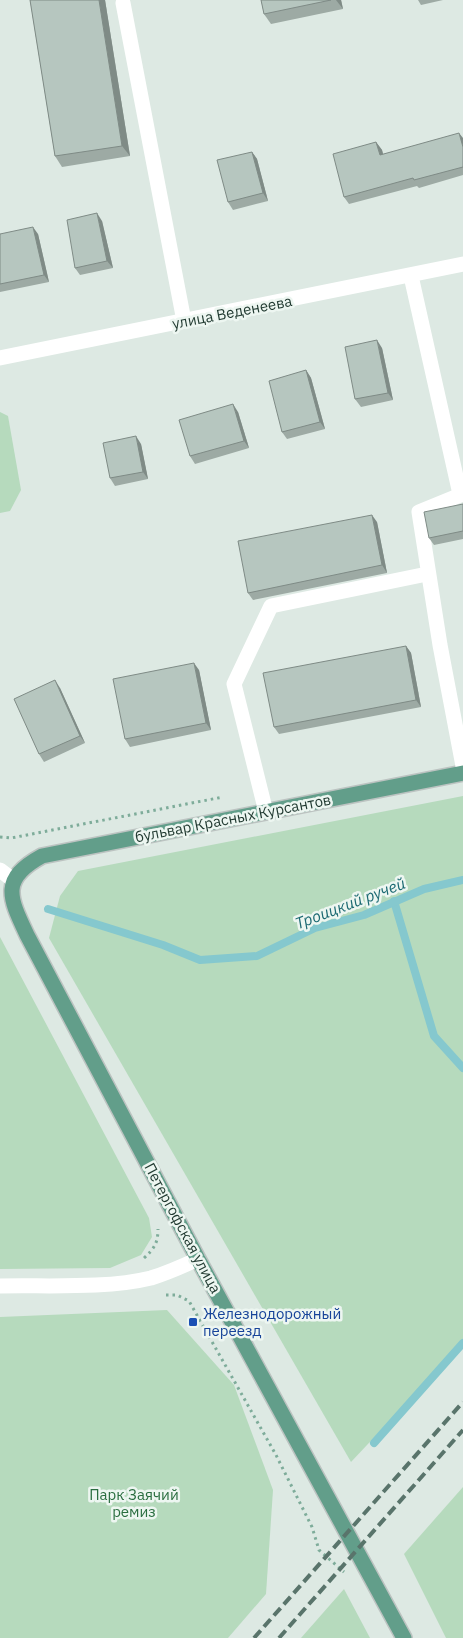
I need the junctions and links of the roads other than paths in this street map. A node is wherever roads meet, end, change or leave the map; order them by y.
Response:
1 (123, 3) dead end
2 (463, 264) edge
3 (411, 276) junction
4 (184, 321) junction
5 (0, 358) edge
6 (462, 494) edge
7 (428, 574) junction
8 (463, 766) edge
9 (463, 773) edge
10 (266, 812) junction
11 (0, 870) edge
12 (13, 880) junction
13 (198, 1259) junction
14 (0, 1286) edge
15 (404, 1638) edge

1 - 4 street
2 - 3 street, улица Веденеева
3 - 4 street, улица Веденеева
3 - 6 street
4 - 5 street, улица Веденеева
6 - 7 street
7 - 8 street
7 - 10 street
9 - 10 main road, бульвар Красных Курсантов
10 - 12 main road, бульвар Красных Курсантов
11 - 12 street
12 - 13 main road, Петергофская улица
13 - 14 street
13 - 15 main road, Петергофская улица

